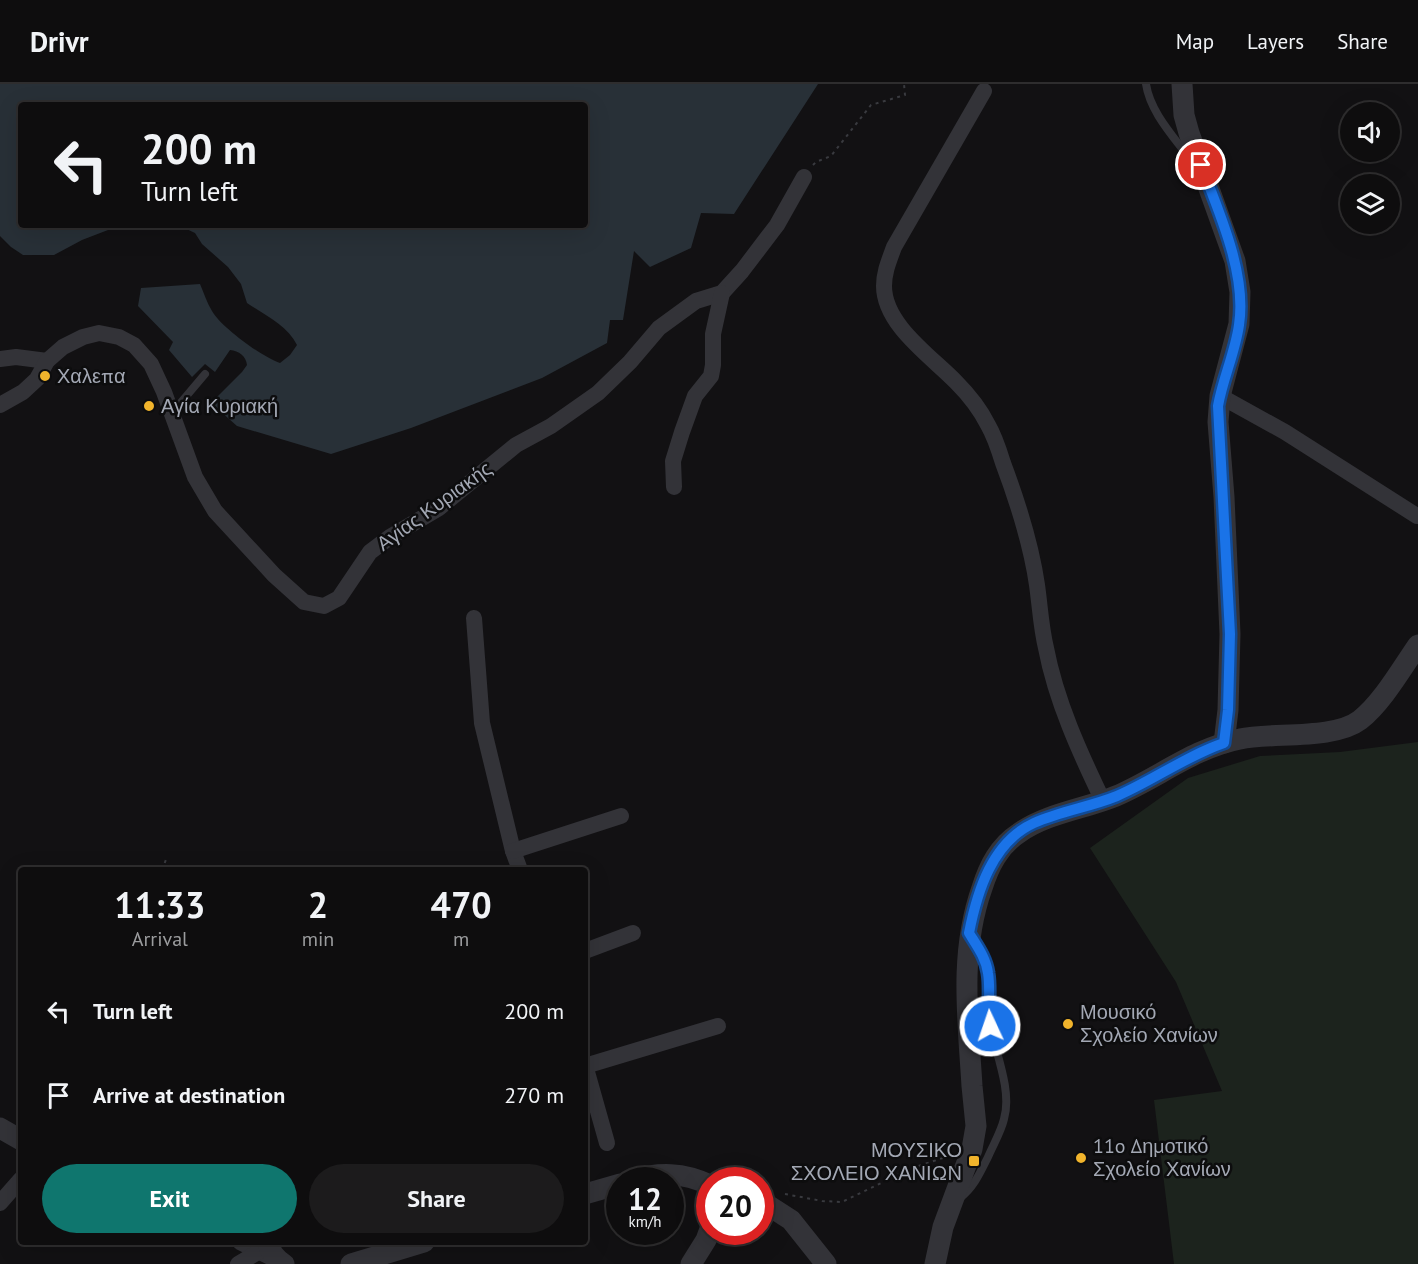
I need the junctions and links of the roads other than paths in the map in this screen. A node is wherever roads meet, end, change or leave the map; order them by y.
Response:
1 (1146, 84) edge
2 (1182, 84) edge
3 (984, 91) dead end
4 (804, 177) road end
5 (1207, 181) junction
6 (722, 293) junction
7 (0, 359) edge
8 (47, 361) junction
9 (205, 374) dead end
10 (1220, 396) junction
11 (0, 405) edge
12 (172, 413) junction
13 (674, 487) dead end
14 (1417, 516) edge
15 (474, 618) dead end
16 (1418, 645) edge
17 (1224, 743) junction
18 (1102, 801) junction
19 (621, 816) dead end
20 (513, 851) junction
21 (519, 867) edge
22 (633, 933) dead end
23 (969, 933) junction
24 (588, 950) edge
25 (718, 1026) dead end
26 (588, 1065) edge
27 (588, 1076) edge
28 (0, 1128) edge
29 (18, 1138) edge
30 (607, 1143) dead end
31 (18, 1182) edge
32 (606, 1188) edge
33 (588, 1193) edge
34 (774, 1202) edge
35 (0, 1203) edge
36 (953, 1203) junction
37 (414, 1245) edge
38 (703, 1245) edge
39 (263, 1247) edge
40 (281, 1262) edge
41 (238, 1264) edge
42 (351, 1264) edge
43 (692, 1264) edge
44 (826, 1264) edge
45 (935, 1264) edge

1 - 5 lane
2 - 5 street
3 - 18 street
4 - 6 street, Αγίας Κυριακής
5 - 10 street
6 - 12 street, Αγίας Κυριακής
6 - 13 street
7 - 8 street
8 - 11 street, Αγίας Κυριακής
8 - 12 street, Αγίας Κυριακής
9 - 12 lane
10 - 14 street
10 - 17 street
15 - 20 street
16 - 17 street
17 - 18 street
18 - 23 street
19 - 20 street
20 - 21 street
22 - 24 street
23 - 36 street
23 - 36 lane
25 - 26 street
27 - 30 street
28 - 29 street
31 - 35 street
32 - 33 street
34 - 44 street
36 - 45 street
37 - 42 street
38 - 43 street
39 - 40 street
39 - 41 street

